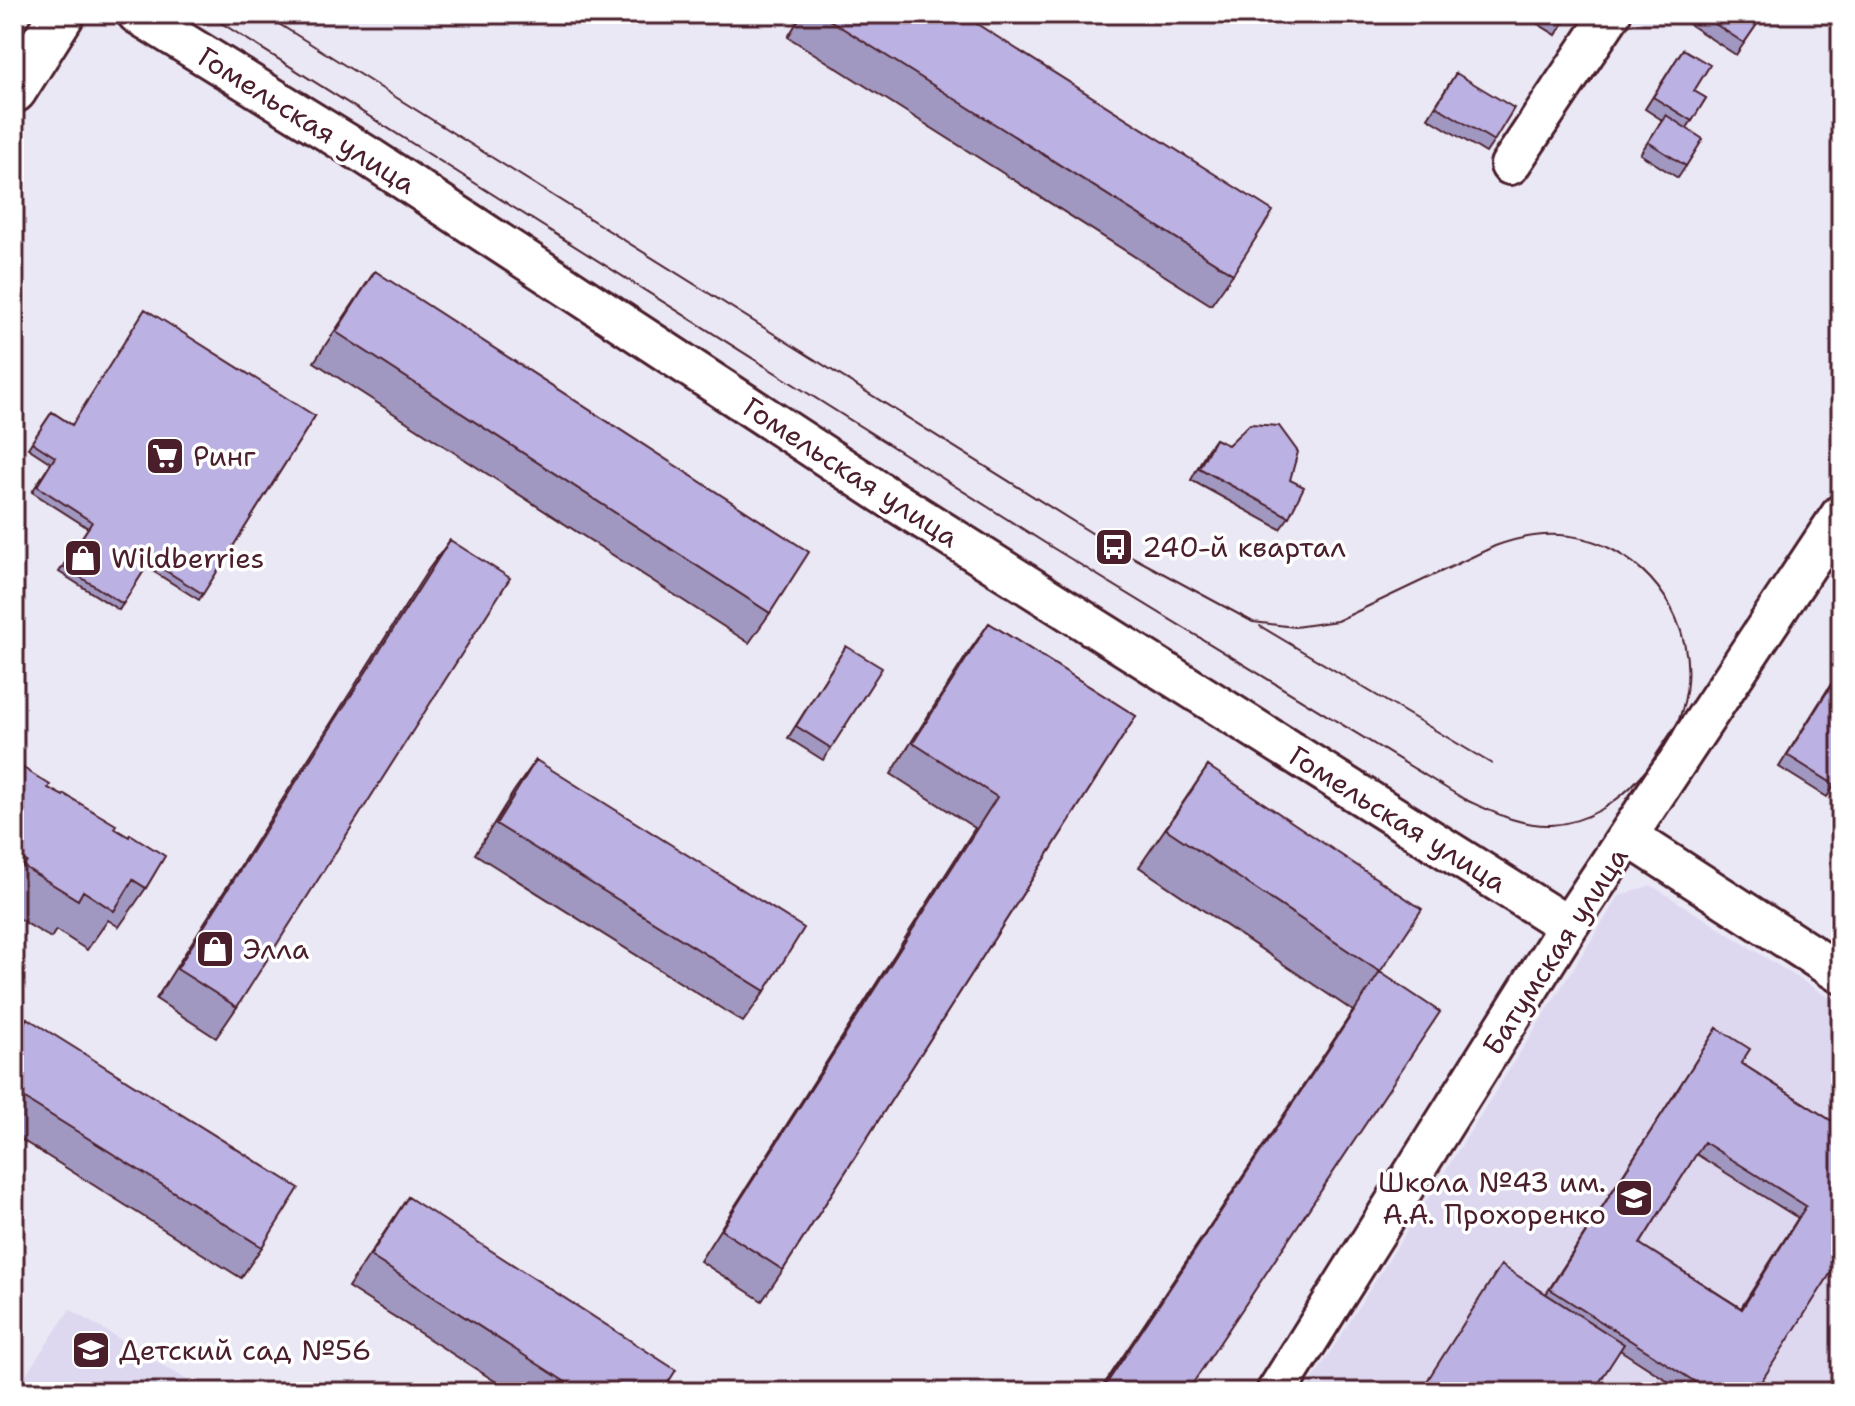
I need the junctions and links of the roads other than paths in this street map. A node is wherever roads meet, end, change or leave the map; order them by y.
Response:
1 (62, 14) edge
2 (137, 14) edge
3 (1611, 14) edge
4 (14, 90) edge
5 (1510, 165) dead end
6 (1841, 514) edge
7 (1629, 837) junction
8 (1568, 926) junction
9 (1841, 974) edge
10 (1276, 1392) edge

1 - 4 main road
2 - 8 street, Гомельская улица
3 - 5 street
6 - 7 street, Батумская улица
7 - 8 street, Батумская улица
7 - 9 street
8 - 10 street, Батумская улица

